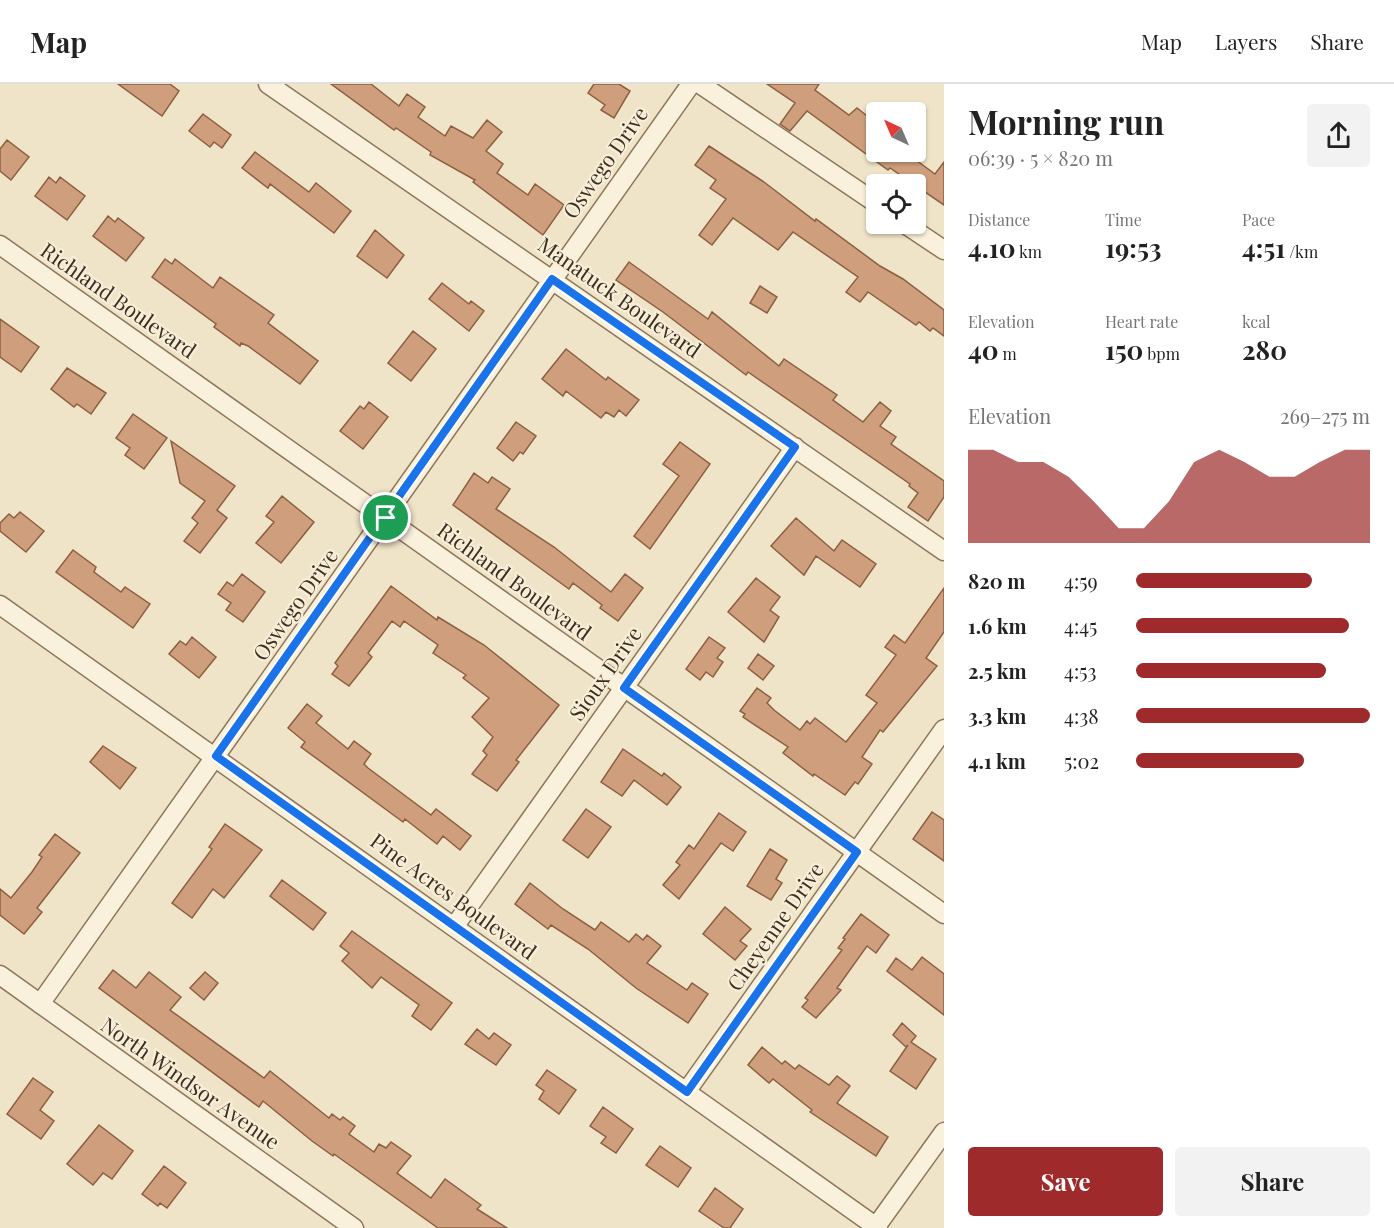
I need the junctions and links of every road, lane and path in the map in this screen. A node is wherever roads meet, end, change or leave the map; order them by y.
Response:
1 (268, 84) edge
2 (691, 84) edge
3 (700, 84) edge
4 (866, 196) edge
5 (920, 234) edge
6 (0, 245) edge
7 (944, 250) edge
8 (552, 279) junction
9 (795, 447) junction
10 (386, 518) junction
11 (944, 550) edge
12 (0, 605) edge
13 (624, 688) junction
14 (944, 729) edge
15 (216, 756) junction
16 (857, 852) junction
17 (944, 914) edge
18 (454, 927) junction
19 (0, 975) edge
20 (40, 1004) junction
21 (687, 1092) junction
22 (944, 1132) edge
23 (354, 1228) edge
24 (876, 1228) edge

1 - 8 street, Manatuck Boulevard
2 - 8 street, Oswego Drive
3 - 4 street
5 - 7 street
6 - 10 street, Richland Boulevard
8 - 9 street, Manatuck Boulevard
8 - 10 street, Oswego Drive
9 - 11 street, Manatuck Boulevard
9 - 13 street, Sioux Drive
10 - 13 street, Richland Boulevard
10 - 15 street, Oswego Drive
12 - 15 street, Pine Acres Boulevard
13 - 16 street, Richland Boulevard
13 - 18 street, Sioux Drive
14 - 16 street, Cheyenne Drive
15 - 18 street, Pine Acres Boulevard
15 - 20 street, Oswego Drive
16 - 17 street, Richland Boulevard
16 - 21 street, Cheyenne Drive
18 - 21 street, Pine Acres Boulevard
19 - 20 street, North Windsor Avenue
20 - 23 street, North Windsor Avenue
21 - 24 street, Pine Acres Boulevard
22 - 24 street

